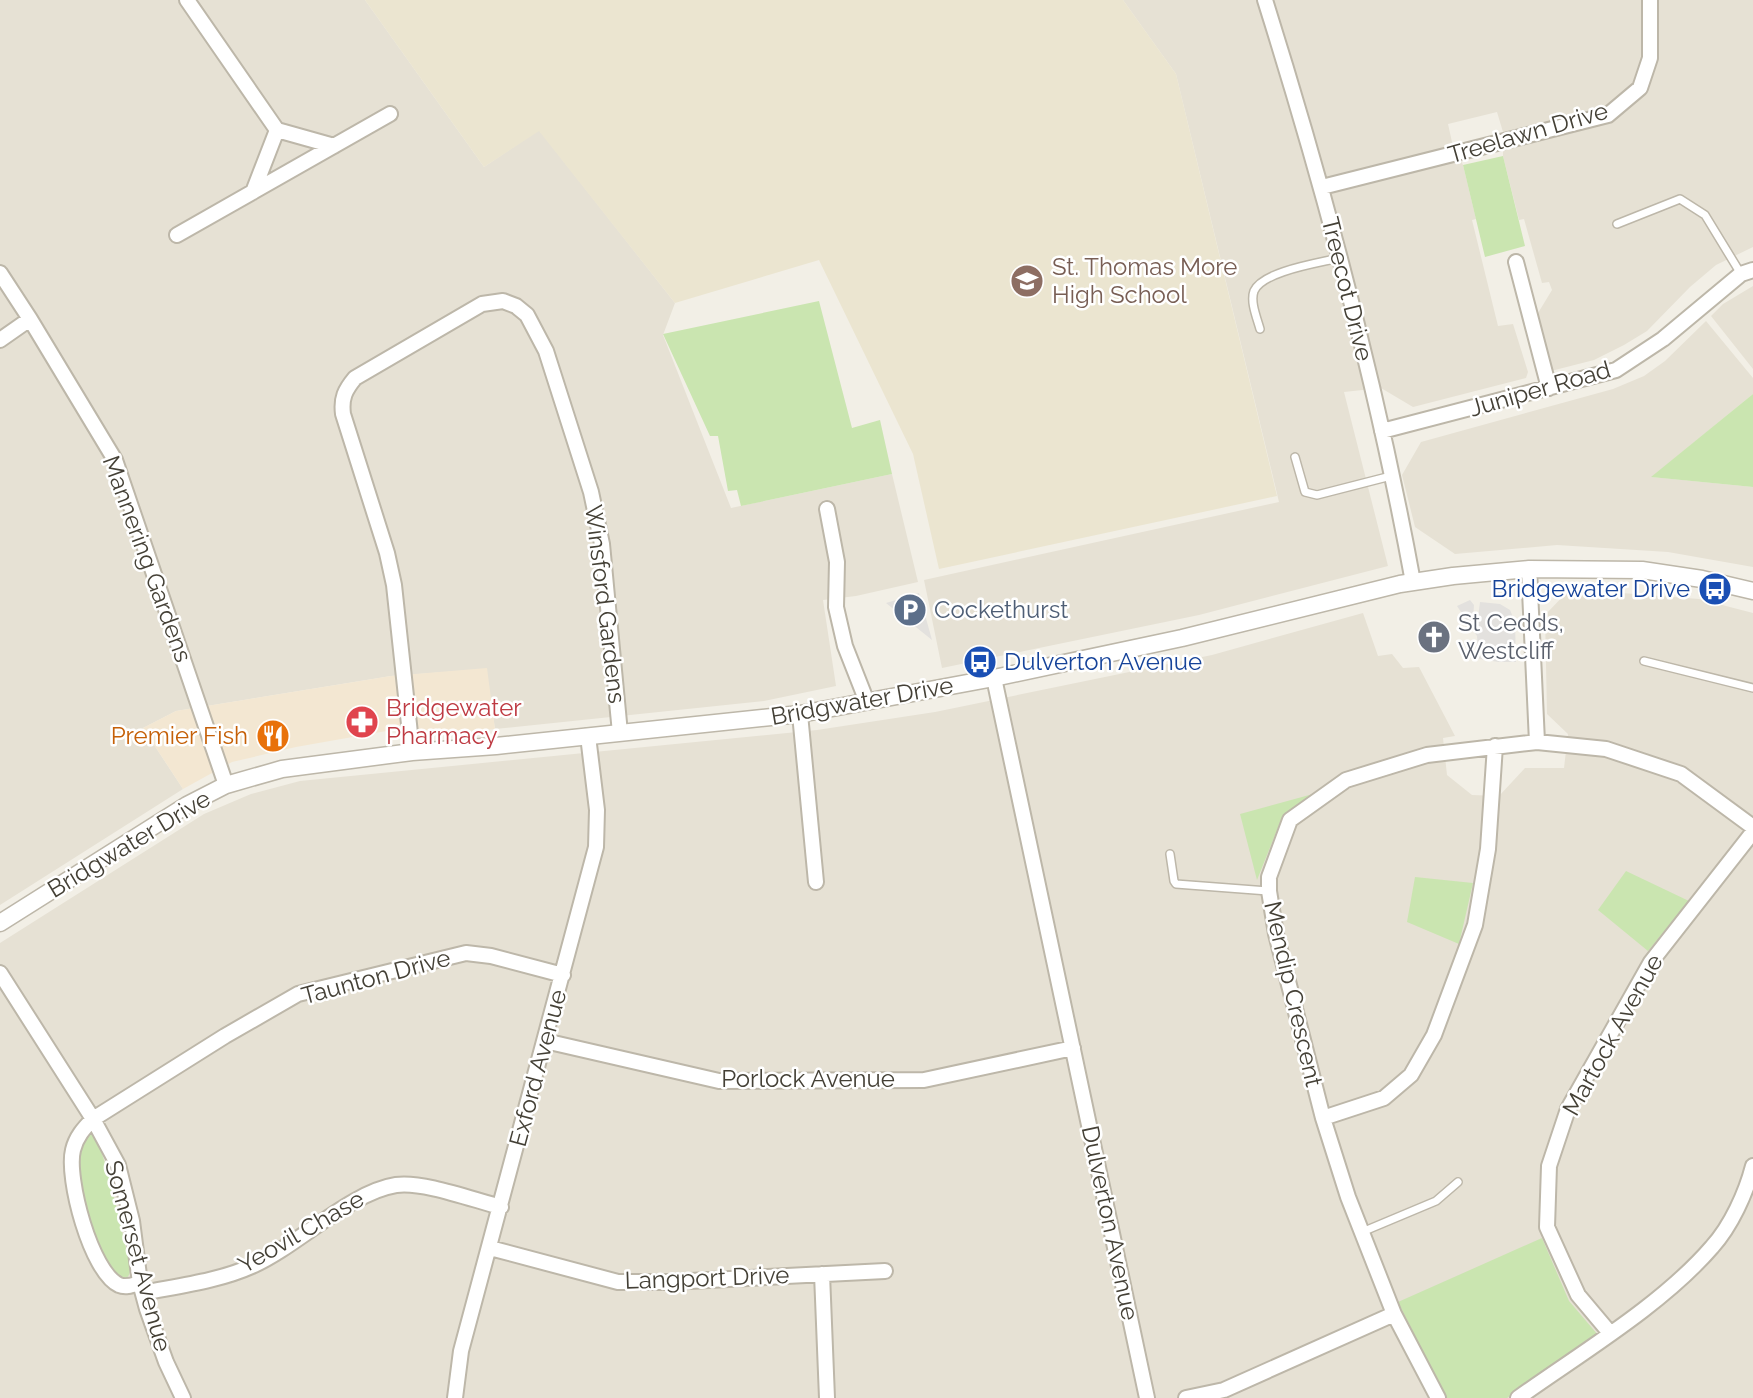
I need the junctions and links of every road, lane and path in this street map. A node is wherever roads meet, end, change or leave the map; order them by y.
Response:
1 (187, 0) edge
2 (1265, 0) edge
3 (1650, 0) edge
4 (390, 114) dead end
5 (277, 130) junction
6 (334, 146) junction
7 (1322, 187) junction
8 (253, 192) junction
9 (1617, 224) dead end
10 (177, 235) dead end
11 (1339, 258) junction
12 (1517, 262) dead end
13 (1747, 272) edge
14 (0, 273) edge
15 (30, 319) junction
16 (1260, 329) dead end
17 (0, 340) edge
18 (1549, 388) junction
19 (1382, 431) junction
20 (1295, 457) dead end
21 (1392, 476) junction
22 (827, 509) dead end
23 (1529, 569) junction
24 (1413, 582) junction
25 (1753, 591) edge
26 (1644, 661) dead end
27 (993, 678) junction
28 (1753, 688) edge
29 (867, 702) junction
30 (800, 714) junction
31 (620, 733) junction
32 (588, 736) junction
33 (1537, 742) junction
34 (1495, 746) junction
35 (412, 752) junction
36 (226, 785) junction
37 (1753, 830) edge
38 (1170, 855) dead end
39 (816, 882) dead end
40 (1269, 891) junction
41 (0, 923) edge
42 (0, 973) edge
43 (563, 975) junction
44 (545, 1041) junction
45 (1073, 1048) junction
46 (1323, 1118) junction
47 (93, 1119) junction
48 (1753, 1166) edge
49 (1458, 1182) dead end
50 (500, 1207) junction
51 (1362, 1232) junction
52 (490, 1248) junction
53 (885, 1270) dead end
54 (822, 1274) junction
55 (142, 1288) junction
56 (1394, 1314) junction
57 (1610, 1333) junction
58 (183, 1398) edge
59 (455, 1398) edge
60 (827, 1398) edge
61 (1147, 1398) edge
62 (1186, 1398) edge
63 (1437, 1398) edge
64 (1518, 1398) edge

1 - 5 street
2 - 7 street, Treecot Drive
3 - 7 street, Treelawn Drive
4 - 6 street
5 - 6 street
5 - 8 street
6 - 8 street
7 - 11 street, Treecot Drive
8 - 10 street
9 - 13 lane
11 - 16 lane
11 - 19 street, Treecot Drive
12 - 18 street
13 - 18 street, Juniper Road
14 - 15 street, Mannering Gardens
15 - 17 street
15 - 36 street, Mannering Gardens
18 - 19 street, Juniper Road
19 - 21 street, Treecot Drive
20 - 21 lane
21 - 24 street, Treecot Drive
22 - 29 street
23 - 24 street, Bridgwater Drive
23 - 25 street, Bridgwater Drive
23 - 33 street
24 - 27 street, Bridgwater Drive
26 - 28 lane
27 - 29 street, Bridgwater Drive
27 - 45 street, Dulverton Avenue
29 - 30 street, Bridgwater Drive
30 - 31 street, Bridgwater Drive
30 - 39 street
31 - 32 street, Bridgwater Drive
31 - 35 street, Winsford Gardens
32 - 35 street, Bridgwater Drive
32 - 43 street, Exford Avenue
33 - 34 street, Mendip Crescent
33 - 37 street, Mendip Crescent
34 - 40 street, Mendip Crescent
34 - 46 street
35 - 36 street, Bridgwater Drive
36 - 41 street, Bridgwater Drive
37 - 57 street, Martock Avenue
38 - 40 lane
40 - 46 street, Mendip Crescent
42 - 47 street, Somerset Avenue
43 - 44 street, Exford Avenue
43 - 47 street, Taunton Drive
44 - 45 street, Porlock Avenue
44 - 50 street, Exford Avenue
45 - 61 street, Dulverton Avenue
46 - 51 street, Mendip Crescent
47 - 55 street, Somerset Avenue
47 - 55 street
48 - 57 street
49 - 51 lane
50 - 52 street, Exford Avenue
50 - 55 street, Yeovil Chase
51 - 56 street, Mendip Crescent
52 - 54 street, Langport Drive
52 - 59 street, Exford Avenue
53 - 54 street, Langport Drive
54 - 60 street
55 - 58 street, Somerset Avenue
56 - 62 street
56 - 63 street, Mendip Crescent
57 - 64 street

